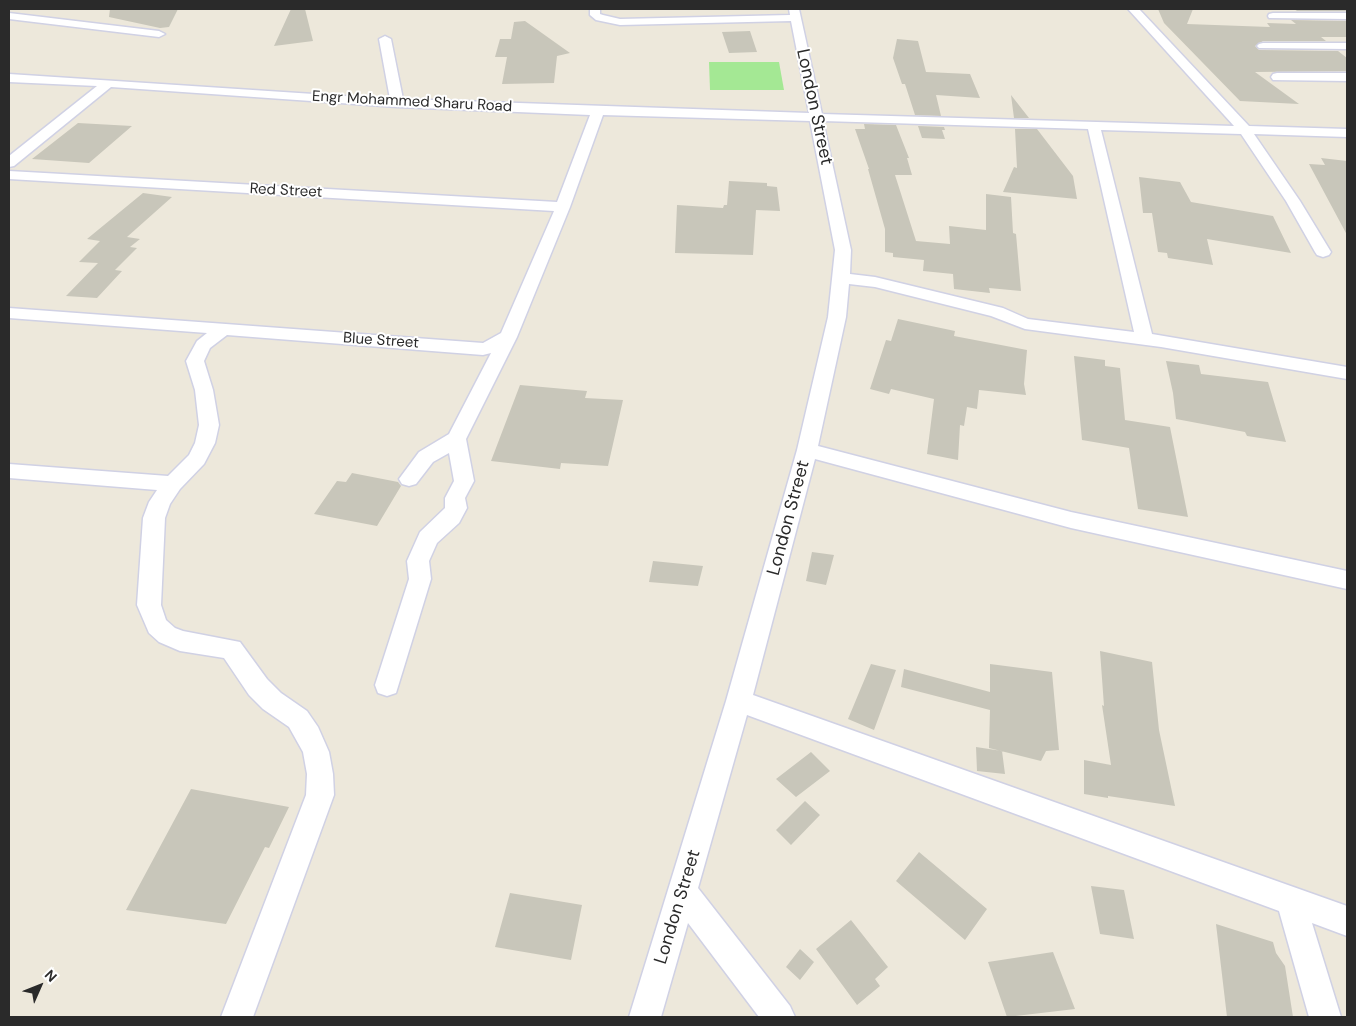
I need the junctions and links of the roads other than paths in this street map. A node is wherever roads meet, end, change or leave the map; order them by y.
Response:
1 (595, 9) edge
2 (1133, 9) edge
3 (794, 13) edge
4 (9, 16) edge
5 (1273, 16) dead end
6 (1347, 16) edge
7 (159, 34) dead end
8 (385, 39) dead end
9 (1263, 46) dead end
10 (1347, 46) edge
11 (1277, 77) dead end
12 (1347, 77) edge
13 (9, 78) edge
14 (108, 82) junction
15 (397, 103) junction
16 (598, 111) junction
17 (816, 116) junction
18 (1094, 126) junction
19 (1245, 130) junction
20 (1347, 133) edge
21 (9, 163) edge
22 (9, 175) edge
23 (563, 207) junction
24 (1323, 252) dead end
25 (842, 278) junction
26 (9, 313) edge
27 (223, 329) junction
28 (508, 336) junction
29 (1144, 339) junction
30 (1347, 373) edge
31 (456, 439) junction
32 (807, 450) junction
33 (9, 471) edge
34 (409, 479) dead end
35 (173, 484) junction
36 (1347, 580) edge
37 (387, 685) dead end
38 (739, 701) junction
39 (682, 892) junction
40 (1291, 901) junction
41 (1347, 921) edge
42 (236, 1017) edge
43 (644, 1017) edge
44 (779, 1017) edge
45 (1324, 1017) edge

1 - 3 street
2 - 19 street
3 - 17 street, London Street
4 - 7 street
5 - 6 street
8 - 15 street
9 - 10 street
11 - 12 street
13 - 14 street, Engr Mohammed Sharu Road
14 - 15 street, Engr Mohammed Sharu Road
14 - 21 street
15 - 16 street, Engr Mohammed Sharu Road
16 - 17 street, Engr Mohammed Sharu Road
16 - 23 street
17 - 18 street, Engr Mohammed Sharu Road
17 - 25 street, London Street
18 - 19 street, Engr Mohammed Sharu Road
18 - 29 street
19 - 20 street, Engr Mohammed Sharu Road
19 - 24 street
22 - 23 street, Red Street
23 - 28 street
25 - 29 street
25 - 32 street, London Street
26 - 27 street, Blue Street
27 - 28 street, Blue Street
27 - 35 street
28 - 31 street
29 - 30 street
31 - 34 street
31 - 37 street
32 - 36 street
32 - 38 street, London Street
33 - 35 street
35 - 42 street
38 - 39 street, London Street
38 - 40 street
39 - 43 street, London Street
39 - 44 street
40 - 41 street
40 - 45 street

